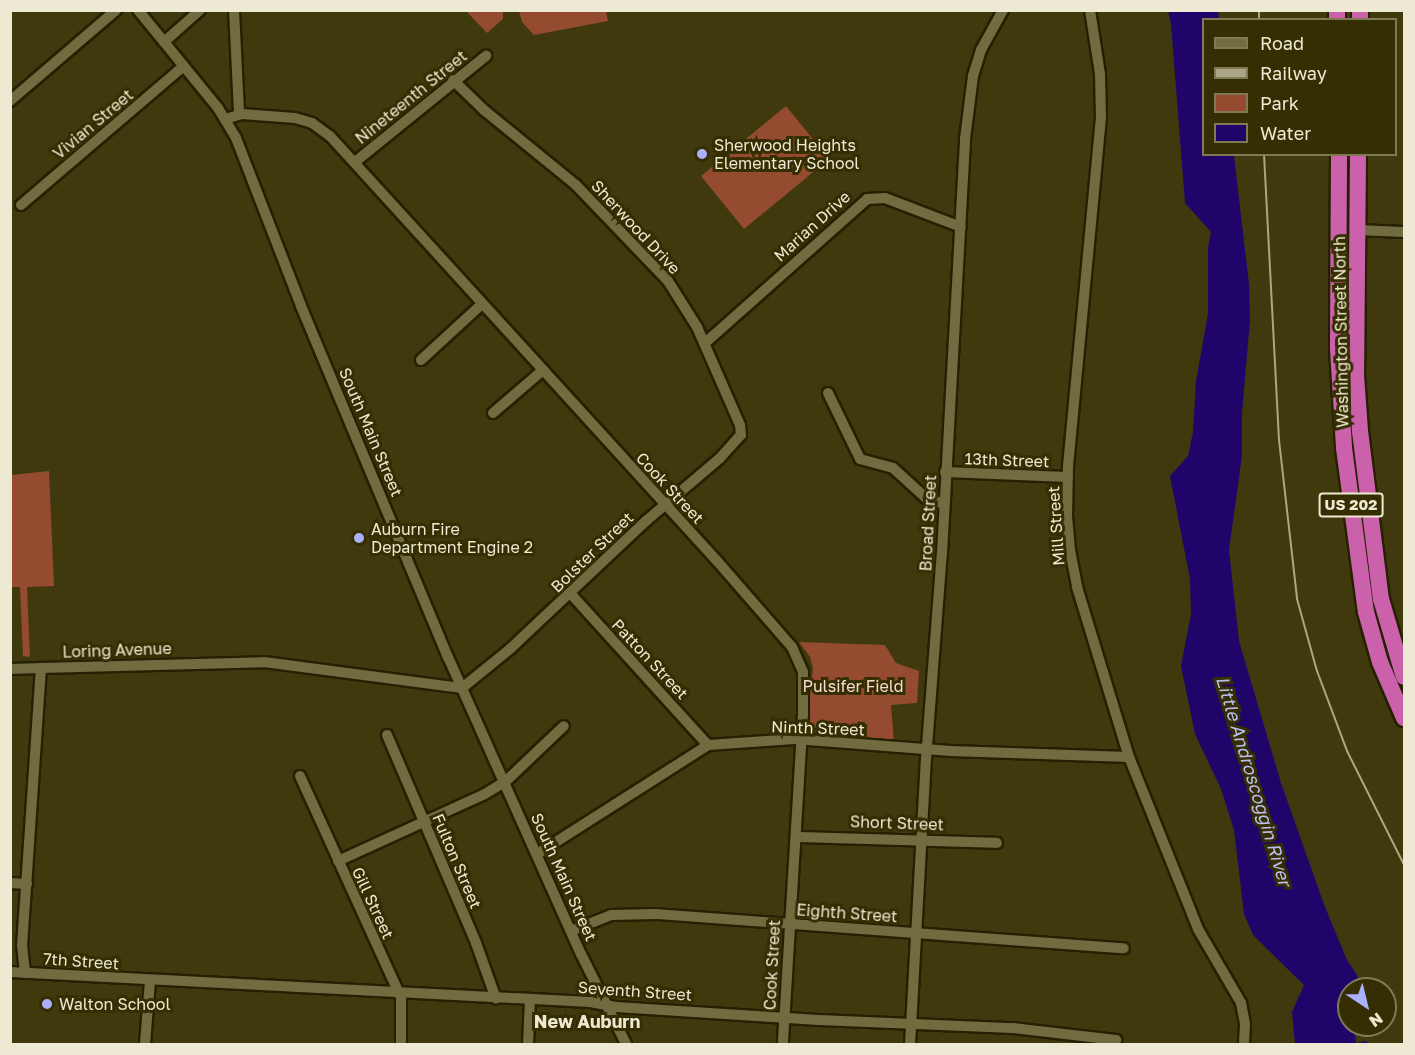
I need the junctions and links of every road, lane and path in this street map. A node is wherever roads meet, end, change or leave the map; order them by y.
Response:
1 (116, 10) edge
2 (138, 10) edge
3 (200, 10) edge
4 (234, 10) edge
5 (1003, 10) edge
6 (1090, 10) edge
7 (164, 42) junction
8 (486, 56) dead end
9 (184, 66) junction
10 (453, 81) junction
11 (10, 101) edge
12 (239, 114) junction
13 (225, 118) junction
14 (1339, 156) edge
15 (1358, 156) edge
16 (355, 162) junction
17 (21, 205) dead end
18 (961, 227) junction
19 (1357, 230) junction
20 (1404, 232) edge
21 (482, 304) junction
22 (705, 343) junction
23 (421, 360) dead end
24 (543, 370) junction
25 (828, 393) dead end
26 (493, 413) dead end
27 (741, 435) joint
28 (945, 472) junction
29 (1068, 477) junction
30 (944, 504) junction
31 (665, 505) junction
32 (570, 593) junction
33 (41, 668) junction
34 (10, 669) edge
35 (1404, 677) edge
36 (462, 688) junction
37 (1404, 718) edge
38 (564, 726) dead end
39 (387, 735) dead end
40 (801, 739) junction
41 (708, 745) junction
42 (927, 750) junction
43 (1129, 757) junction
44 (300, 776) dead end
45 (505, 782) junction
46 (424, 821) junction
47 (796, 837) junction
48 (923, 839) junction
49 (998, 843) dead end
50 (537, 854) junction
51 (338, 861) junction
52 (10, 884) edge
53 (27, 884) junction
54 (790, 925) junction
55 (571, 932) junction
56 (916, 932) junction
57 (1124, 948) dead end
58 (10, 972) edge
59 (25, 973) junction
60 (150, 981) junction
61 (397, 994) junction
62 (496, 999) junction
63 (530, 1000) junction
64 (606, 1005) junction
65 (784, 1017) junction
66 (911, 1025) junction
67 (1116, 1040) dead end
68 (145, 1044) edge
69 (401, 1044) edge
70 (528, 1044) edge
71 (626, 1044) edge
72 (783, 1044) edge
73 (910, 1044) edge
74 (1244, 1044) edge

1 - 11 street
2 - 7 street, South Main Street
3 - 7 street
4 - 12 street
5 - 18 street, Broad Street
6 - 29 street, Mill Street
7 - 9 street, South Main Street
8 - 10 street, Nineteenth Street
9 - 13 street, South Main Street
9 - 17 street, Vivian Street
10 - 16 street, Nineteenth Street
10 - 22 street, Sherwood Drive
12 - 13 street, Cook Street
12 - 16 street, Cook Street
13 - 36 street, South Main Street
14 - 37 highway, Washington Street North / US 202
15 - 19 highway, US 202
16 - 21 street, Cook Street
18 - 22 street, Marian Drive
18 - 28 street, Broad Street
19 - 20 street
19 - 35 highway, US 202
21 - 23 street
21 - 24 street, Cook Street
22 - 27 street, Sherwood Drive
24 - 26 street
24 - 31 street, Cook Street
25 - 30 street
27 - 31 street, Bolster Street
28 - 29 street, 13th Street
28 - 30 street, Broad Street
29 - 43 street, Mill Street
30 - 42 street, Broad Street
31 - 32 street, Bolster Street
31 - 40 street, Cook Street
32 - 36 street, Bolster Street
32 - 41 street, Patton Street
33 - 34 street
33 - 36 street, Loring Avenue
33 - 53 street, Loring Avenue
36 - 45 street, South Main Street
38 - 45 street
39 - 46 street, Fulton Street
40 - 41 street, Ninth Street
40 - 42 street, Ninth Street
40 - 47 street, Cook Street
41 - 50 street, Ninth Street
42 - 43 street, Ninth Street
42 - 48 street, Broad Street
43 - 74 street, Mill Street
44 - 51 street, Gill Street
45 - 46 street
45 - 50 street, South Main Street
46 - 51 street
46 - 62 street, Fulton Street
47 - 48 street, Short Street
47 - 54 street, Cook Street
48 - 49 street, Short Street
48 - 56 street, Broad Street
50 - 55 street, South Main Street
51 - 61 street, Gill Street
52 - 53 street
53 - 59 street, Loring Avenue
54 - 55 street, Eighth Street
54 - 56 street, Eighth Street
54 - 65 street, Cook Street
55 - 64 street, South Main Street
56 - 57 street, Eighth Street
56 - 66 street, Broad Street
58 - 59 street, 7th Street
59 - 60 street, 7th Street
60 - 61 street, Seventh Street
60 - 68 street
61 - 62 street, Seventh Street
61 - 69 street, Gill Street
62 - 63 street, Seventh Street
63 - 64 street, Seventh Street
63 - 70 street
64 - 65 street, Seventh Street
64 - 71 street, South Main Street
65 - 66 street, Seventh Street
65 - 72 street, Cook Street
66 - 67 street, Seventh Street
66 - 73 street, Broad Street

